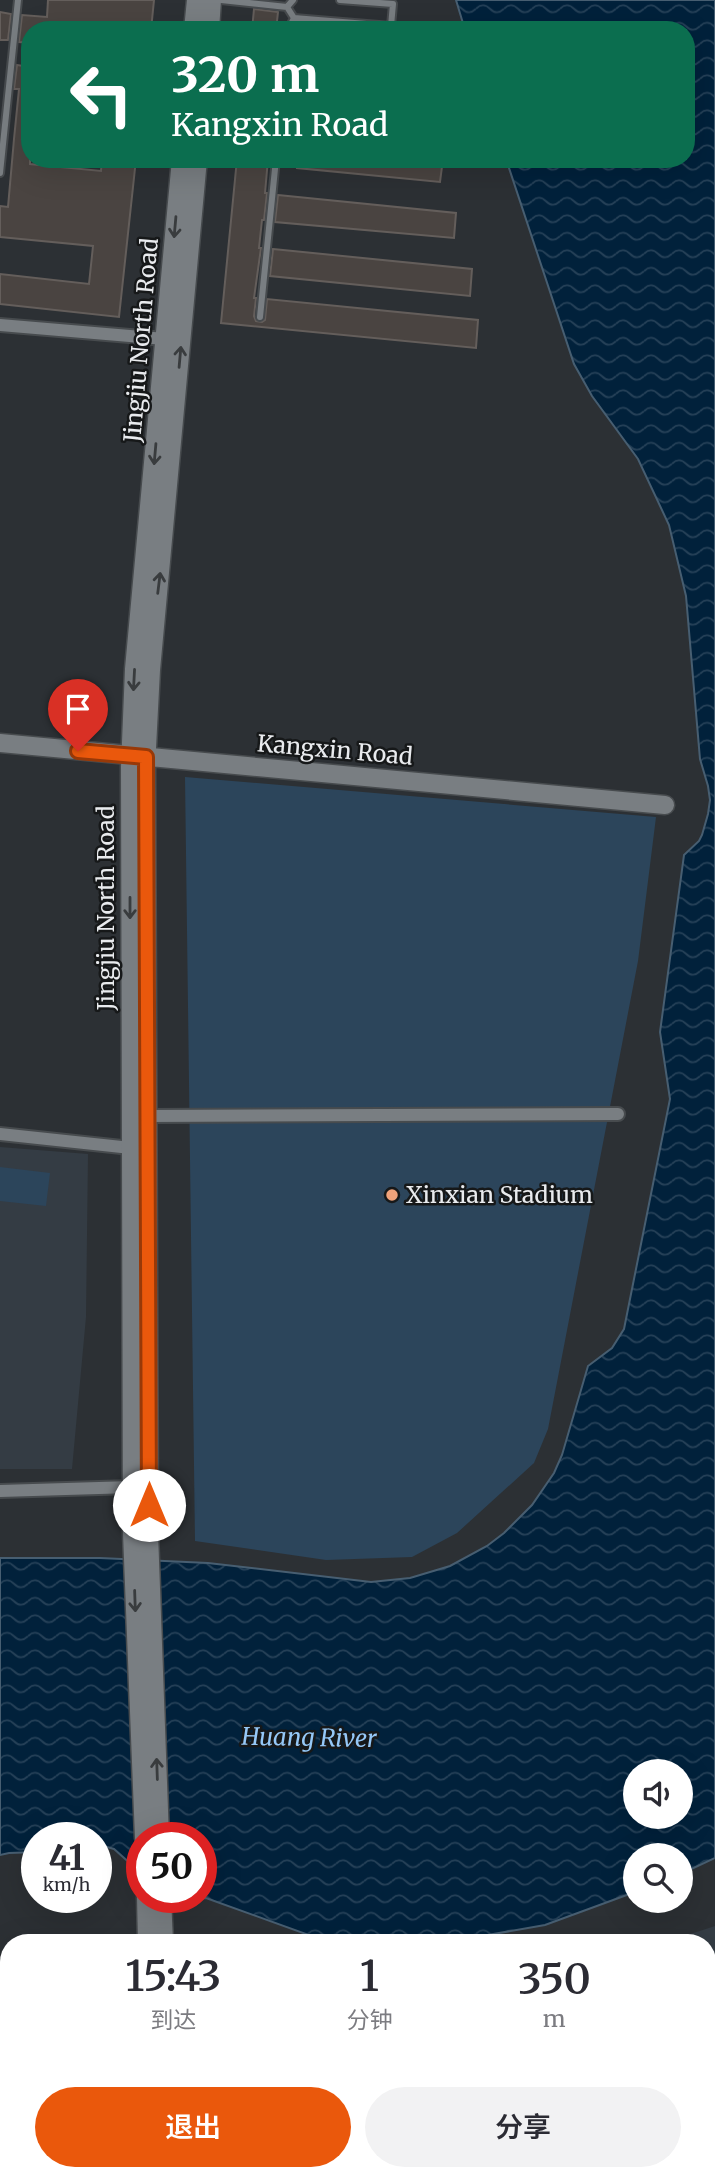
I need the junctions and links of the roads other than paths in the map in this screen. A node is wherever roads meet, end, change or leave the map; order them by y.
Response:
1 (18, 0) edge
2 (196, 0) edge
3 (212, 0) edge
4 (221, 0) edge
5 (293, 0) edge
6 (340, 0) edge
7 (287, 7) junction
8 (294, 18) junction
9 (194, 21) edge
10 (210, 21) edge
11 (292, 21) edge
12 (330, 21) edge
13 (391, 21) edge
14 (180, 168) edge
15 (197, 168) edge
16 (275, 168) edge
17 (0, 173) edge
18 (260, 317) dead end
19 (0, 325) edge
20 (165, 339) junction
21 (0, 743) edge
22 (138, 757) junction
23 (665, 804) dead end
24 (618, 1114) dead end
25 (147, 1116) junction
26 (0, 1134) edge
27 (131, 1147) junction
28 (132, 1487) junction
29 (0, 1491) edge
30 (141, 1533) junction
31 (144, 1822) edge
32 (159, 1822) edge
33 (147, 1913) edge
34 (163, 1913) edge
35 (148, 1934) edge
36 (164, 1934) edge

1 - 17 lane
2 - 9 main road
3 - 10 main road
4 - 7 lane
5 - 7 lane
6 - 13 lane
7 - 8 lane
8 - 11 lane
8 - 12 lane
14 -> 20 main road, Jingjiu North Road
22 -> 15 main road, Jingjiu North Road
16 - 18 lane
19 - 20 street
20 -> 22 main road, Jingjiu North Road
21 - 22 main road, Kangxin Road
22 - 23 main road, Kangxin Road
22 - 25 main road, Jingjiu North Road
22 -> 27 main road, Jingjiu North Road
24 - 25 street
25 - 30 main road, Jingjiu North Road
26 - 27 street
27 - 28 main road, Jingjiu North Road
28 - 29 street
28 - 30 main road, Jingjiu North Road
30 -> 31 main road
32 -> 30 main road
33 - 35 main road
34 - 36 main road

